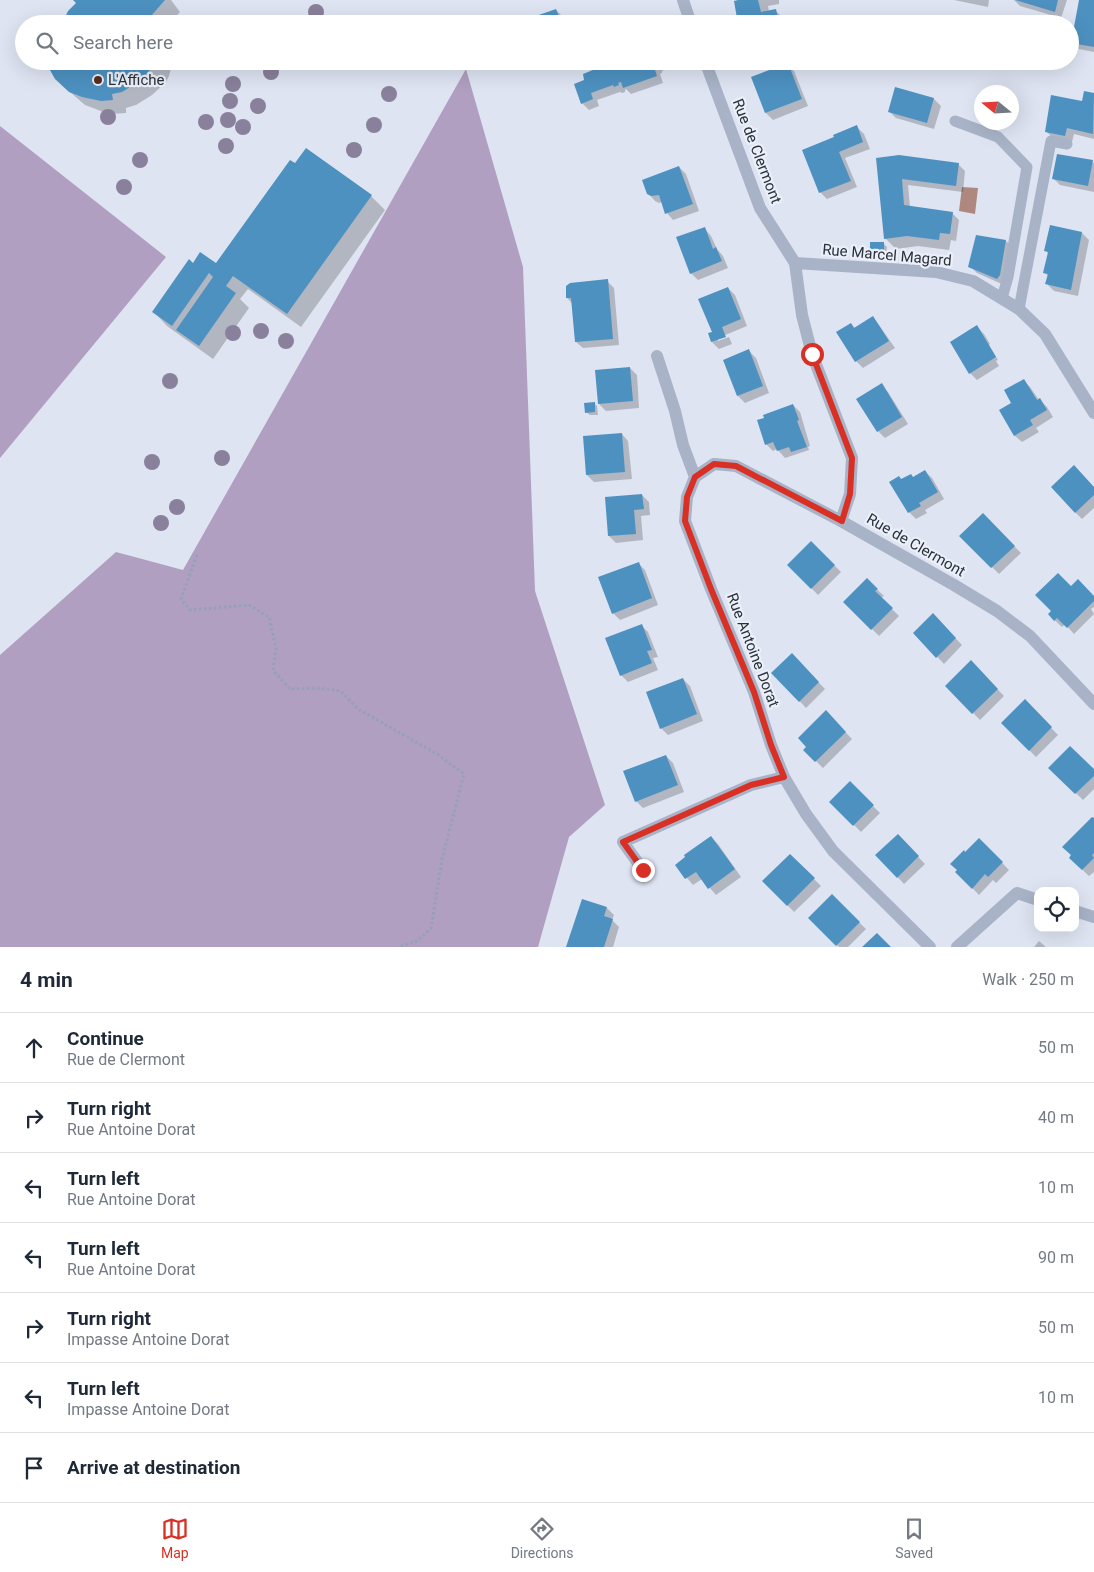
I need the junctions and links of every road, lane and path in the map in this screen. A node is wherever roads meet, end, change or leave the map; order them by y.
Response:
1 (684, 0) edge
2 (688, 15) edge
3 (708, 70) edge
4 (955, 120) dead end
5 (1067, 144) dead end
6 (795, 263) junction
7 (1002, 298) junction
8 (1019, 309) junction
9 (657, 356) dead end
10 (1094, 413) edge
11 (695, 477) junction
12 (842, 521) junction
13 (197, 555) dead end
14 (1094, 704) edge
15 (784, 777) junction
16 (643, 870) dead end
17 (1034, 899) edge
18 (1079, 912) edge
19 (1094, 917) edge
20 (398, 947) edge
21 (930, 947) edge
22 (957, 947) edge

1 - 2 street
3 - 6 street, Rue de Clermont
4 - 7 lane
5 - 8 lane
6 - 7 street, Rue Marcel Magard
6 - 12 street, Rue de Clermont
7 - 8 street, Rue Marcel Magard
8 - 10 street, Rue Marcel Magard
9 - 11 street
11 - 12 street
11 - 15 street, Rue Antoine Dorat
12 - 14 street, Rue de Clermont
13 - 20 path
15 - 16 street
15 - 21 street, Rue Antoine Dorat
17 - 22 street
18 - 19 street

